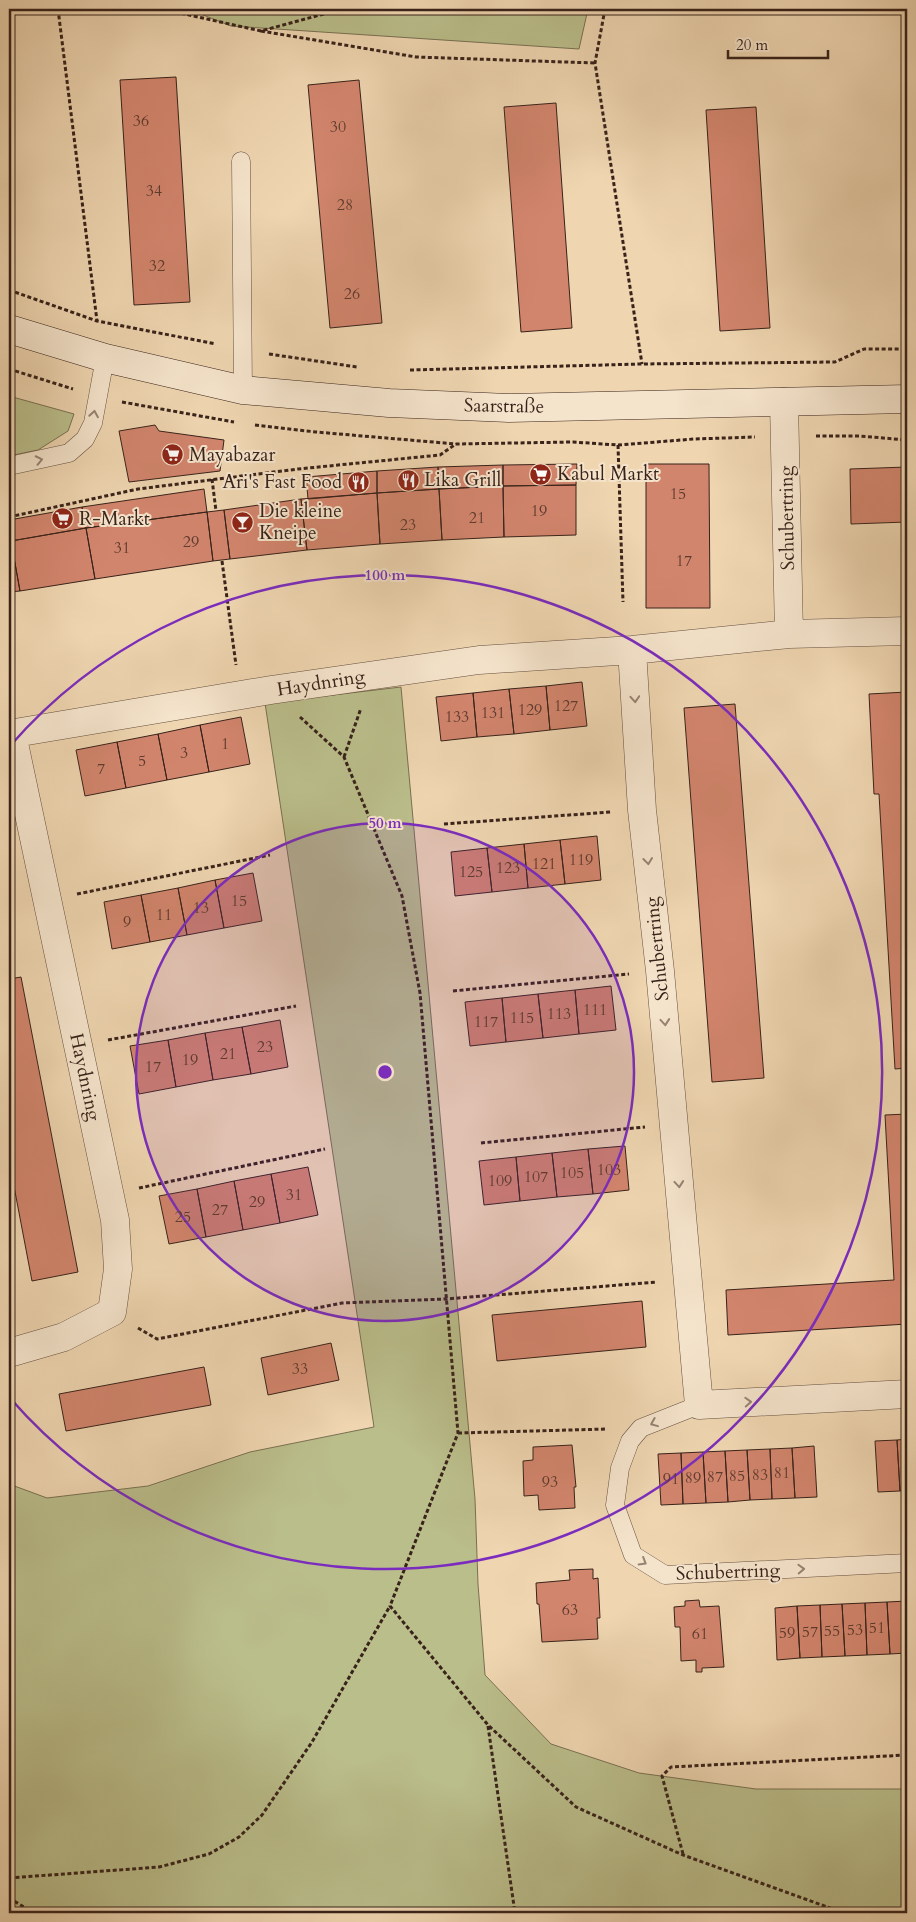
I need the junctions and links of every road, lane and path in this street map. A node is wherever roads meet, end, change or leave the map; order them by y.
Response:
1 (58, 9) edge
2 (162, 9) edge
3 (342, 9) edge
4 (605, 9) edge
5 (261, 31) junction
6 (595, 63) junction
7 (240, 161) dead end
8 (9, 290) edge
9 (97, 320) junction
10 (9, 329) edge
11 (244, 349) junction
12 (907, 349) edge
13 (104, 358) junction
14 (642, 364) junction
15 (360, 367) dead end
16 (409, 370) dead end
17 (243, 390) junction
18 (907, 399) edge
19 (784, 402) junction
20 (456, 444) dead end
21 (618, 446) dead end
22 (9, 466) edge
23 (212, 480) junction
24 (216, 511) dead end
25 (9, 517) edge
26 (222, 561) dead end
27 (623, 602) dead end
28 (907, 631) edge
29 (789, 634) junction
30 (632, 650) junction
31 (374, 674) junction
32 (271, 690) junction
33 (10, 734) edge
34 (344, 757) junction
35 (642, 810) junction
36 (444, 824) dead end
37 (270, 855) dead end
38 (47, 900) junction
39 (660, 971) junction
40 (453, 991) dead end
41 (296, 1006) dead end
42 (78, 1046) junction
43 (674, 1125) junction
44 (481, 1143) dead end
45 (324, 1149) dead end
46 (110, 1194) junction
47 (688, 1279) junction
48 (446, 1299) junction
49 (112, 1312) junction
50 (9, 1353) edge
51 (907, 1394) edge
52 (699, 1405) junction
53 (641, 1428) junction
54 (458, 1432) junction
55 (907, 1563) edge
56 (390, 1606) junction
57 (488, 1725) junction
58 (907, 1755) edge
59 (683, 1855) junction
60 (9, 1878) edge
61 (9, 1898) edge
62 (34, 1913) edge
63 (516, 1913) edge
64 (844, 1913) edge

1 - 9 path
2 - 5 path
3 - 5 path
4 - 6 path
5 - 6 path
6 - 14 path
7 - 11 lane
8 - 9 path
9 - 11 path
9 - 13 path
10 - 13 street, Saarstraße
11 - 15 path
11 - 17 lane
12 - 14 path
13 - 17 street, Saarstraße
22 -> 13 lane
14 - 16 path
17 - 19 street, Saarstraße
18 - 19 street, Saarstraße
19 - 29 street, Schubertring
20 - 23 path
21 - 27 path
23 - 24 path
23 - 25 path
26 - 32 path
28 - 29 street
29 - 30 street
30 - 31 street, Haydnring
30 -> 35 street, Schubertring
31 - 32 street, Haydnring
31 - 34 path
32 - 33 street, Haydnring
32 - 34 path
33 - 38 street, Haydnring
34 - 48 path
35 - 36 path
35 -> 39 street, Schubertring
37 - 38 path
38 - 42 street, Haydnring
39 - 40 path
39 -> 43 street, Schubertring
41 - 42 path
42 - 46 street, Haydnring
43 - 44 path
43 -> 47 street, Schubertring
45 - 46 path
46 - 49 street, Haydnring
47 - 48 path
47 - 52 street, Schubertring
48 - 49 path
48 - 54 path
49 - 50 street
52 -> 51 street
52 -> 53 lane
53 - 54 path
53 -> 55 lane, Schubertring
54 - 56 path
56 - 57 path
56 - 60 path
57 - 59 path
57 - 63 path
58 - 59 path
59 - 64 path
61 - 62 path

